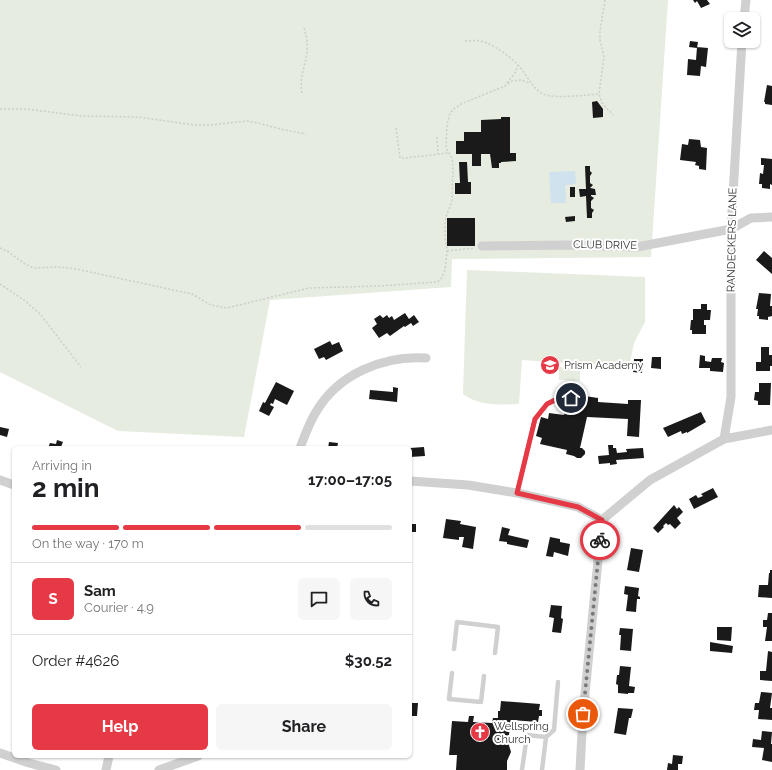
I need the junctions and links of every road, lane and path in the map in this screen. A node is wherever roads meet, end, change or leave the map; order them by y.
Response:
1 (605, 0) edge
2 (746, 0) edge
3 (745, 12) edge
4 (304, 28) dead end
5 (465, 41) dead end
6 (742, 48) edge
7 (518, 65) junction
8 (530, 83) junction
9 (505, 86) junction
10 (302, 93) dead end
11 (599, 94) junction
12 (0, 109) edge
13 (613, 115) dead end
14 (396, 128) dead end
15 (306, 134) dead end
16 (437, 138) dead end
17 (448, 153) junction
18 (438, 154) junction
19 (772, 217) edge
20 (731, 229) junction
21 (482, 246) joint
22 (0, 248) edge
23 (447, 251) junction
24 (0, 284) edge
25 (426, 358) dead end
26 (81, 367) dead end
27 (571, 398) dead end
28 (772, 430) edge
29 (724, 439) junction
30 (301, 446) edge
31 (0, 480) edge
32 (412, 481) edge
33 (12, 484) edge
34 (517, 493) junction
35 (602, 520) junction
36 (454, 649) dead end
37 (495, 653) dead end
38 (452, 672) dead end
39 (484, 676) dead end
40 (558, 682) dead end
41 (546, 737) junction
42 (0, 752) edge
43 (12, 757) edge
44 (16, 758) edge
45 (109, 758) edge
46 (192, 758) edge
47 (56, 770) edge
48 (106, 770) edge
49 (159, 770) edge
50 (522, 770) edge
51 (542, 770) edge
52 (580, 770) edge

1 - 11 path
2 - 3 street
4 - 10 path
5 - 7 path
6 - 20 street, RANDECKERS LANE
7 - 8 path
7 - 9 path
8 - 9 path
8 - 11 path
9 - 17 path
11 - 13 path
12 - 15 path
14 - 18 path
16 - 18 path
17 - 18 path
17 - 23 path
19 - 20 street, CLUB DRIVE
20 - 21 street, CLUB DRIVE
20 - 29 street, RANDECKERS LANE
21 - 23 path
22 - 23 path
24 - 26 path
25 - 30 street
27 - 34 lane
28 - 29 street
29 - 35 street
31 - 33 street
32 - 34 street
34 - 35 street
35 - 52 street
36 - 37 lane
38 - 39 lane
40 - 41 lane
41 - 50 lane
41 - 51 lane
42 - 43 street
44 - 47 street
45 - 48 street
46 - 49 street

